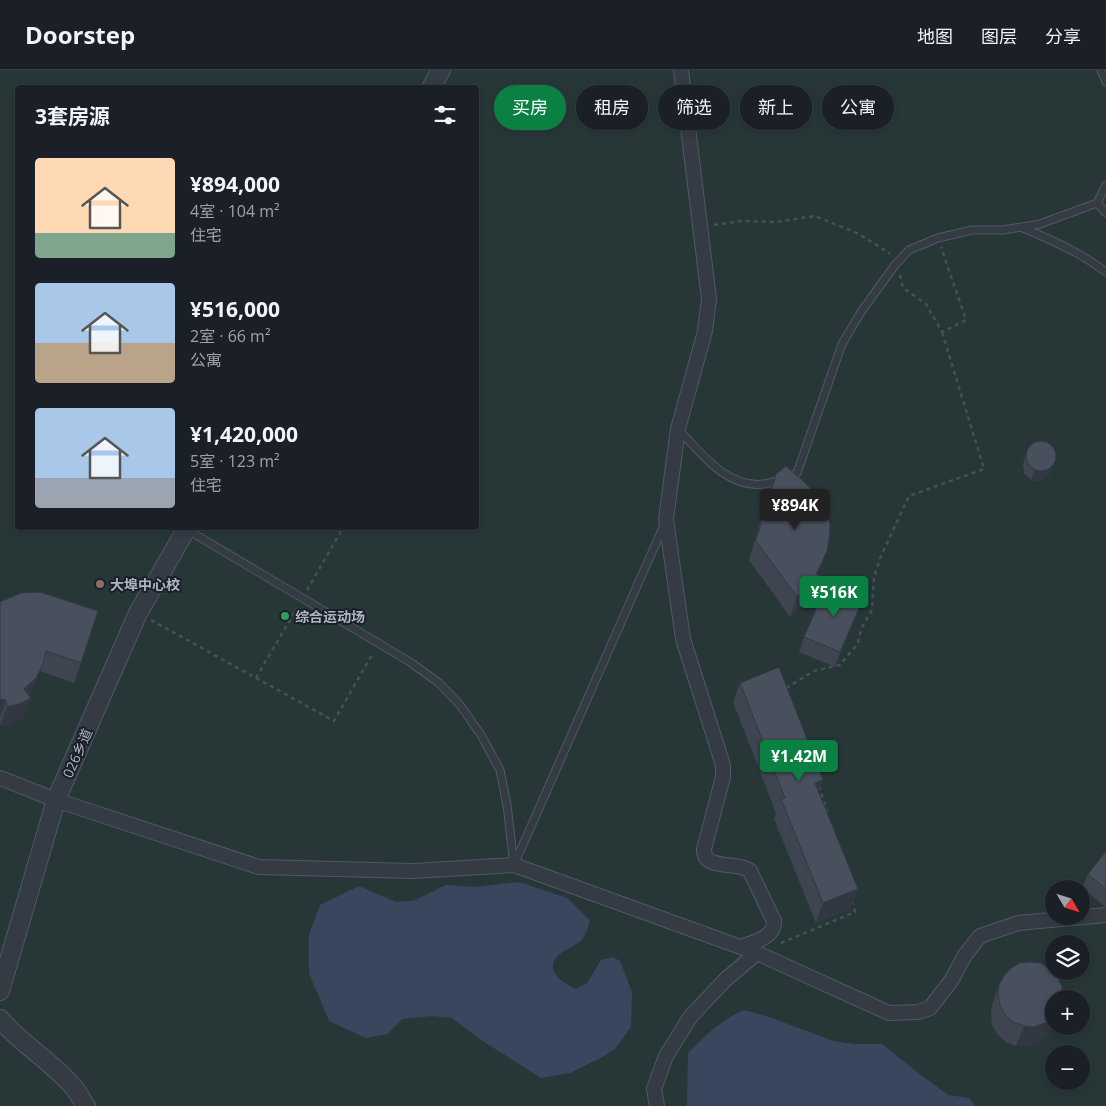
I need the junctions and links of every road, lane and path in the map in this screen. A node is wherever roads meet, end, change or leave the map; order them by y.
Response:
1 (440, 70) edge
2 (681, 70) edge
3 (1101, 70) edge
4 (1106, 82) edge
5 (432, 85) edge
6 (1106, 185) edge
7 (1097, 203) junction
8 (1106, 213) edge
9 (700, 227) junction
10 (1021, 227) junction
11 (938, 238) junction
12 (896, 265) junction
13 (1106, 272) edge
14 (942, 332) junction
15 (678, 429) junction
16 (666, 519) junction
17 (185, 530) edge
18 (189, 530) edge
19 (138, 613) junction
20 (378, 642) junction
21 (781, 691) edge
22 (0, 778) edge
23 (818, 780) edge
24 (56, 800) junction
25 (828, 818) edge
26 (514, 865) junction
27 (850, 893) edge
28 (1106, 915) edge
29 (741, 947) junction
30 (757, 953) junction
31 (0, 991) edge
32 (0, 1019) edge
33 (86, 1106) edge
34 (657, 1106) edge

1 - 5 street
2 - 9 street
3 - 4 lane
6 - 7 lane
7 - 8 lane
7 - 10 lane
9 - 12 path
9 - 15 street
10 - 11 lane
10 - 13 lane
11 - 12 lane
11 - 14 path
12 - 14 path
12 - 15 lane
14 - 21 path
15 - 16 street
16 - 26 lane
16 - 29 street
17 - 19 street, 026乡道
18 - 20 lane
19 - 20 path
19 - 24 street, 026乡道
20 - 26 lane
22 - 24 street
23 - 25 path
24 - 26 street
24 - 31 street, 026乡道
26 - 29 street
27 - 30 path
28 - 30 street
29 - 30 street
30 - 34 street
32 - 33 street

